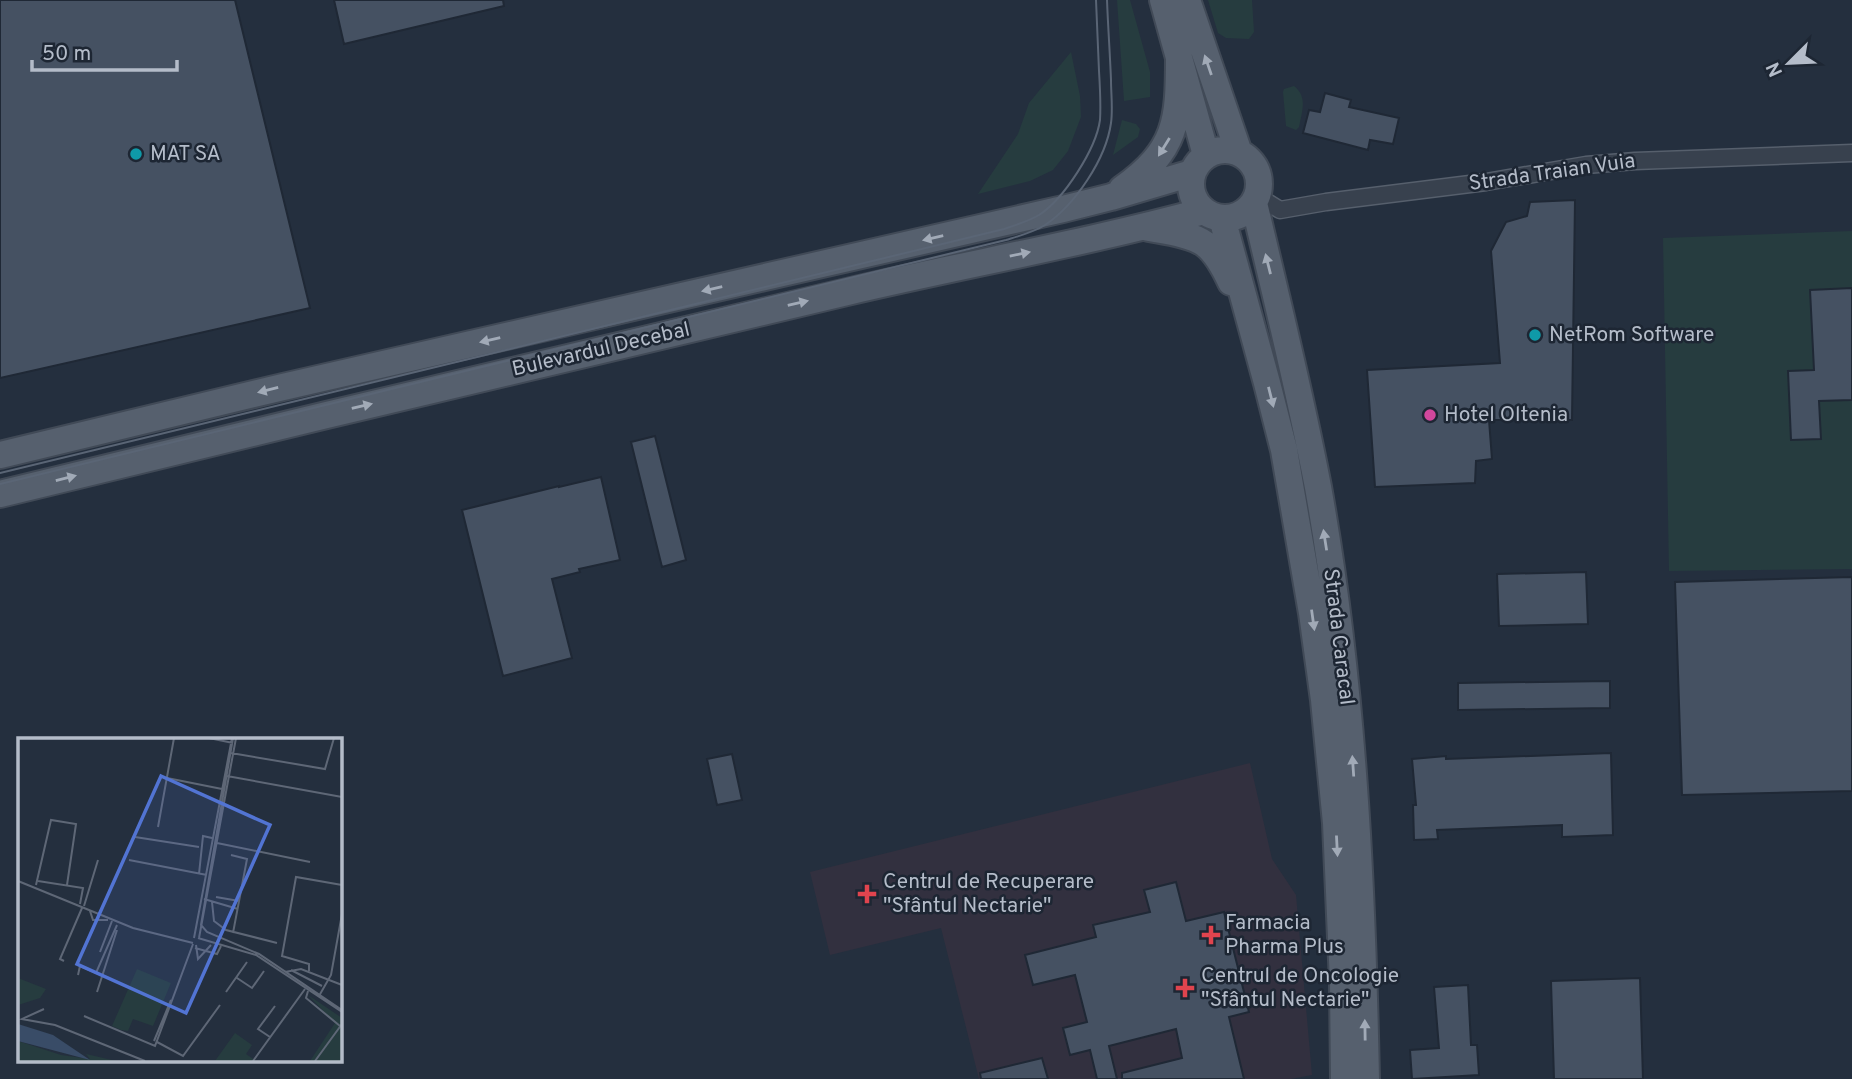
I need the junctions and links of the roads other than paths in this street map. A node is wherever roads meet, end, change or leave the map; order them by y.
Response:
1 (1163, 0) edge
2 (1187, 0) edge
3 (1179, 57) junction
4 (1238, 153) junction
5 (1852, 153) edge
6 (1199, 164) junction
7 (1111, 197) junction
8 (1255, 200) junction
9 (1213, 215) junction
10 (1144, 227) junction
11 (1252, 331) junction
12 (0, 455) edge
13 (0, 494) edge
14 (1344, 1079) edge
15 (1366, 1079) edge

1 - 3 main road
4 -> 2 main road
3 - 6 main road
3 -> 7 main road
4 - 6 main road
4 - 8 main road
5 - 8 street, Strada Traian Vuia
6 - 7 main road, Bulevardul Decebal
6 - 9 main road
7 -> 12 main road, Bulevardul Decebal
8 - 9 main road
15 -> 8 main road, Strada Caracal
9 - 10 main road, Bulevardul Decebal
9 - 11 main road, Strada Caracal
10 - 11 main road
13 -> 10 main road, Bulevardul Decebal
11 -> 14 main road, Strada Caracal

